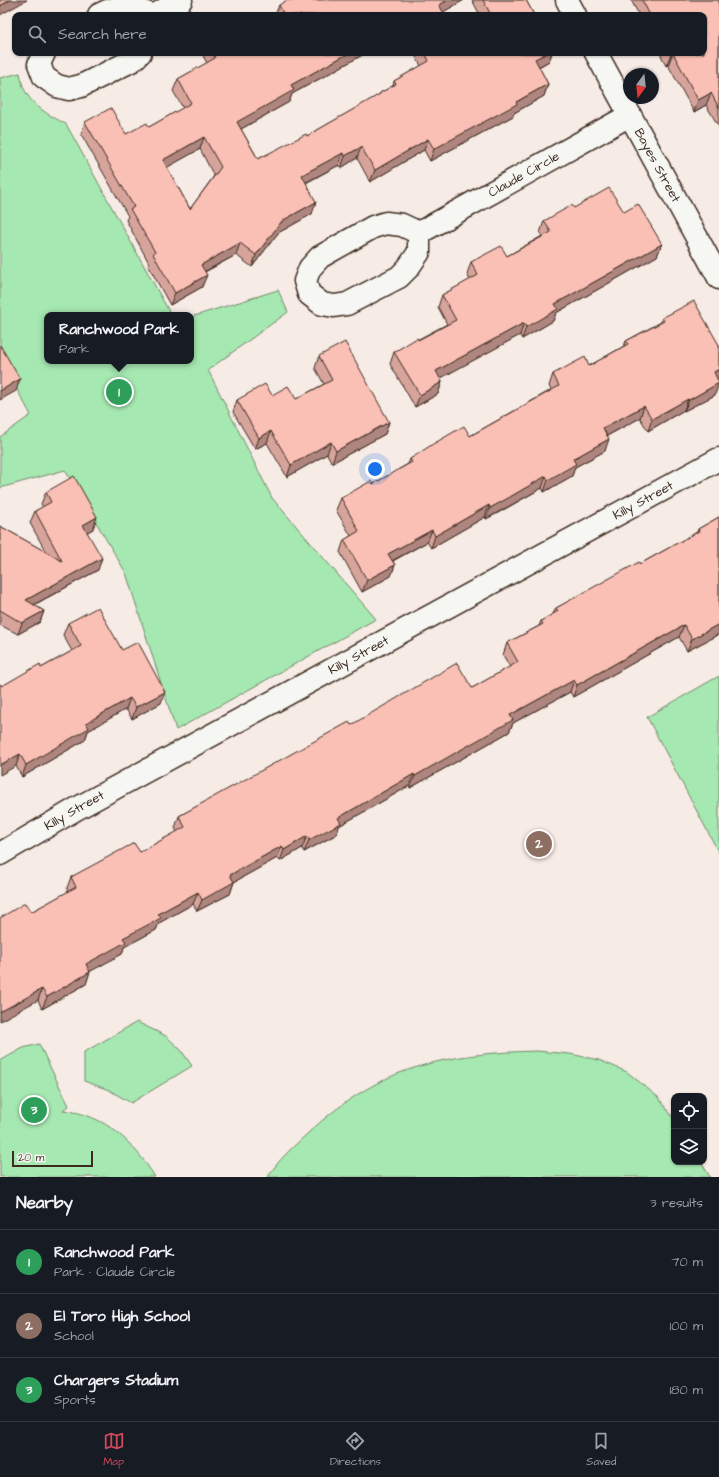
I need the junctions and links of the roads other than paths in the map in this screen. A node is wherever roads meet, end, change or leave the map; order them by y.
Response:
1 (181, 0) edge
2 (567, 0) edge
3 (104, 12) edge
4 (145, 12) edge
5 (160, 12) edge
6 (573, 12) edge
7 (43, 56) edge
8 (137, 56) edge
9 (598, 56) edge
10 (630, 115) junction
11 (419, 233) junction
12 (719, 278) edge
13 (719, 459) edge
14 (0, 854) edge

1 - 5 street
2 - 6 street
3 - 4 street
7 - 8 street
9 - 10 street, Bayes Street
10 - 11 street, Claude Circle
10 - 12 street, Bayes Street
11 - 11 street
13 - 14 street, Killy Street

